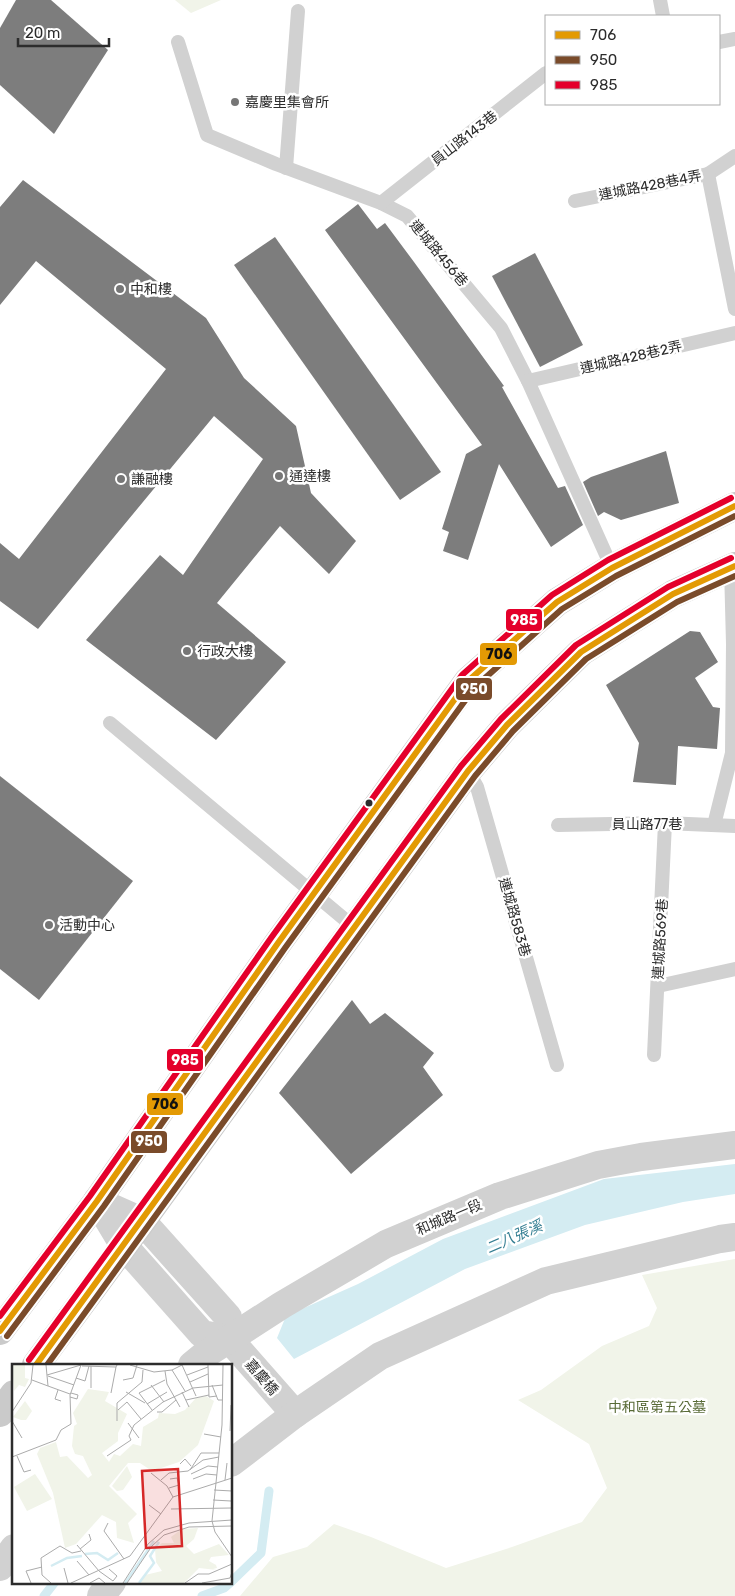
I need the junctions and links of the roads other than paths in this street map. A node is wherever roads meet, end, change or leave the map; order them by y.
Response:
1 (660, 0) edge
2 (298, 11) dead end
3 (663, 15) edge
4 (735, 39) edge
5 (178, 42) dead end
6 (720, 42) edge
7 (545, 74) edge
8 (735, 156) edge
9 (286, 168) junction
10 (708, 174) junction
11 (575, 201) dead end
12 (381, 203) junction
13 (733, 294) edge
14 (735, 309) edge
15 (735, 333) edge
16 (528, 381) junction
17 (735, 506) edge
18 (733, 567) edge
19 (612, 568) junction
20 (110, 723) dead end
21 (468, 771) junction
22 (665, 823) junction
23 (558, 825) dead end
24 (714, 825) junction
25 (735, 826) edge
26 (314, 894) junction
27 (355, 928) junction
28 (735, 969) edge
29 (658, 986) junction
30 (654, 1055) dead end
31 (557, 1065) dead end
32 (735, 1145) edge
33 (97, 1201) junction
34 (142, 1221) junction
35 (735, 1237) edge
36 (124, 1246) junction
37 (0, 1331) edge
38 (229, 1339) junction
39 (37, 1364) edge
40 (193, 1364) edge
41 (12, 1397) edge
42 (0, 1413) edge
43 (295, 1414) junction
44 (232, 1462) edge
45 (12, 1551) edge
46 (0, 1567) edge
47 (111, 1584) edge
48 (102, 1596) edge

1 - 3 lane
2 - 9 lane
4 - 6 lane
5 - 9 lane, 連城路456巷
7 - 12 lane, 員山路143巷
8 - 10 lane
9 - 12 lane, 連城路456巷
10 - 11 lane, 連城路428巷4弄
10 - 13 lane, 連城路428巷4弄
12 - 16 lane, 連城路456巷
13 - 14 lane, 連城路428巷4弄
15 - 16 lane, 連城路428巷2弄
16 - 19 lane, 連城路456巷
17 - 19 main road
18 - 21 main road
18 - 24 lane
19 - 26 main road
20 - 26 lane
21 - 27 main road
21 - 31 lane, 連城路583巷
22 - 23 lane, 員山路77巷
22 - 24 lane, 員山路77巷
22 - 29 lane, 連城路569巷
24 - 25 lane, 員山路77巷
26 - 27 lane
26 - 33 main road
27 - 34 main road
28 - 29 lane
29 - 30 lane, 連城路569巷
32 - 38 street, 和城路一段
33 - 34 street
33 - 36 street
33 - 37 main road
34 - 36 main road
34 - 38 street
35 - 43 street
36 - 38 street
36 - 39 main road
38 - 40 street, 和城路一段
38 - 43 street, 嘉慶橋
41 - 42 main road
43 - 44 street
45 - 46 street
47 - 48 street

